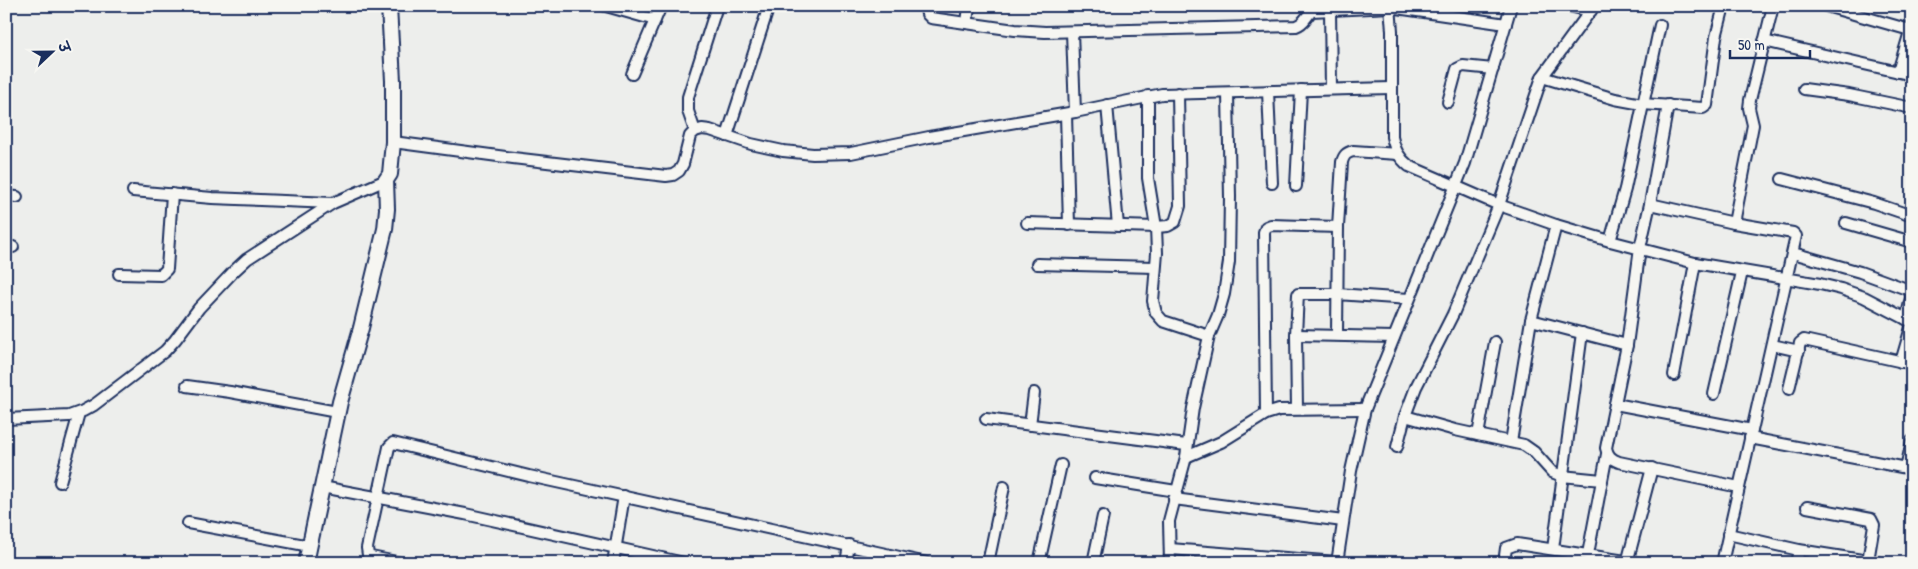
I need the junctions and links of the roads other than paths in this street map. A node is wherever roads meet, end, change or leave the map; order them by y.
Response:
1 (389, 6) edge
2 (606, 6) edge
3 (661, 6) edge
4 (717, 6) edge
5 (769, 6) edge
6 (925, 6) edge
7 (969, 6) edge
8 (1390, 6) edge
9 (1511, 6) edge
10 (1569, 6) edge
11 (1724, 6) edge
12 (1773, 6) edge
13 (1826, 6) edge
14 (1592, 8) edge
15 (1330, 9) junction
16 (655, 20) junction
17 (967, 23) junction
18 (1506, 24) junction
19 (1660, 25) dead end
20 (1911, 27) edge
21 (1072, 32) junction
22 (1764, 41) junction
23 (1493, 69) junction
24 (1898, 72) junction
25 (632, 74) dead end
26 (1912, 75) edge
27 (1542, 77) junction
28 (1391, 88) junction
29 (1331, 89) junction
30 (1804, 89) dead end
31 (1301, 90) junction
32 (1268, 91) junction
33 (1178, 93) junction
34 (1228, 93) junction
35 (1148, 96) junction
36 (1448, 102) dead end
37 (1642, 104) junction
38 (1107, 105) junction
39 (1668, 105) junction
40 (1912, 108) edge
41 (1071, 113) junction
42 (695, 131) junction
43 (728, 136) junction
44 (393, 142) junction
45 (1398, 154) junction
46 (1782, 179) dead end
47 (386, 180) junction
48 (1272, 183) dead end
49 (1296, 186) dead end
50 (1459, 188) junction
51 (133, 190) dead end
52 (172, 194) junction
53 (333, 203) junction
54 (1650, 204) junction
55 (1499, 205) junction
56 (1912, 216) edge
57 (1027, 223) dead end
58 (1734, 223) junction
59 (1846, 223) dead end
60 (1069, 225) junction
61 (1556, 225) junction
62 (1118, 226) junction
63 (1338, 227) junction
64 (1156, 228) junction
65 (1610, 241) junction
66 (1912, 242) edge
67 (1640, 248) junction
68 (1793, 252) junction
69 (1695, 263) junction
70 (1037, 264) dead end
71 (1155, 267) junction
72 (1742, 272) junction
73 (119, 274) dead end
74 (1786, 279) junction
75 (1912, 293) edge
76 (1337, 294) junction
77 (1410, 299) junction
78 (1531, 320) junction
79 (1910, 322) edge
80 (1582, 333) junction
81 (1296, 334) junction
82 (1337, 335) junction
83 (1209, 336) junction
84 (1394, 337) junction
85 (1495, 342) dead end
86 (1627, 345) junction
87 (1772, 345) junction
88 (1799, 351) junction
89 (1901, 362) junction
90 (1912, 364) edge
91 (1674, 375) dead end
92 (187, 386) dead end
93 (1789, 389) dead end
94 (1034, 393) dead end
95 (1714, 394) dead end
96 (1615, 404) junction
97 (1297, 409) junction
98 (1365, 409) junction
99 (338, 412) junction
100 (79, 413) junction
101 (1266, 414) junction
102 (1405, 416) junction
103 (6, 419) edge
104 (986, 419) dead end
105 (1030, 426) junction
106 (1751, 434) junction
107 (1478, 435) junction
108 (1912, 441) edge
109 (1511, 442) junction
110 (1186, 444) junction
111 (1397, 446) dead end
112 (1607, 454) junction
113 (1186, 457) junction
114 (1061, 465) dead end
115 (1652, 468) junction
116 (1909, 468) edge
117 (1562, 476) junction
118 (1095, 478) dead end
119 (1602, 480) junction
120 (60, 482) dead end
121 (322, 487) junction
122 (1740, 487) junction
123 (1004, 488) dead end
124 (1175, 495) junction
125 (624, 496) junction
126 (379, 498) junction
127 (1807, 507) dead end
128 (1103, 516) dead end
129 (1343, 522) junction
130 (188, 523) dead end
131 (1728, 534) junction
132 (849, 545) junction
133 (310, 546) junction
134 (615, 547) junction
135 (1170, 549) junction
136 (1553, 549) junction
137 (1799, 550) junction
138 (1588, 554) junction
139 (903, 560) edge
140 (1846, 561) edge
141 (1868, 561) junction
142 (1337, 562) edge
143 (1631, 562) edge
144 (306, 563) edge
145 (402, 563) edge
146 (613, 563) edge
147 (684, 563) edge
148 (846, 563) edge
149 (927, 563) edge
150 (988, 563) edge
151 (1039, 563) edge
152 (1093, 563) edge
153 (1170, 563) edge
154 (1504, 563) edge
155 (1722, 563) edge
156 (1796, 563) edge
157 (1881, 563) edge

1 - 44 street
2 - 16 street
3 - 16 street
4 - 42 street
5 - 43 street
6 - 17 street
7 - 17 street
8 - 15 street
8 - 18 street
8 - 28 street
9 - 18 street
10 - 14 street
11 - 39 street
12 - 22 street
13 - 20 street
14 - 27 street
15 - 21 street
15 - 29 street
16 - 25 street
17 - 21 street
18 - 23 street
19 - 37 street
20 - 24 street
21 - 41 street
22 - 24 street
22 - 58 street
23 - 36 street
23 - 50 street
24 - 26 street
27 - 37 street
27 - 55 street
28 - 29 street
28 - 45 street
29 - 31 street
30 - 40 street
31 - 32 street
31 - 49 street
32 - 34 street
32 - 48 street
33 - 34 street
33 - 35 street
33 - 64 street
34 - 83 street
35 - 38 street
35 - 64 street
37 - 39 street
37 - 65 street
38 - 41 street
38 - 62 street
39 - 54 street
41 - 43 street
41 - 60 street
42 - 43 street
42 - 44 street
44 - 47 street
45 - 50 street
45 - 63 street
46 - 56 street
47 - 53 street
47 - 99 street
50 - 55 street
50 - 77 street
51 - 52 street
52 - 53 street
52 - 73 street
53 - 100 street
54 - 58 street
54 - 67 street
55 - 61 street
55 - 102 street
57 - 60 street
58 - 68 street
59 - 66 street
60 - 62 street
61 - 65 street
61 - 78 street
62 - 64 street
63 - 76 street
63 - 101 street
64 - 71 street
65 - 67 street
67 - 69 street
67 - 86 street
68 - 74 street
68 - 75 street
69 - 72 street
69 - 91 street
70 - 71 street
71 - 83 street
72 - 74 street
72 - 95 street
74 - 79 street
74 - 87 street
75 - 79 street
76 - 77 street
76 - 81 street
76 - 82 street
77 - 84 street
78 - 80 street
78 - 109 street
79 - 89 street
80 - 86 street
80 - 117 street
81 - 82 street
81 - 97 street
82 - 84 street
83 - 110 street
84 - 98 street
85 - 107 street
86 - 96 street
87 - 88 street
87 - 106 street
88 - 89 street
88 - 93 street
89 - 90 street
92 - 99 street
94 - 105 street
96 - 106 street
96 - 112 street
97 - 98 street
97 - 101 street
98 - 129 street
99 - 121 street
100 - 103 street
100 - 120 street
101 - 113 street
102 - 107 street
102 - 111 street
104 - 105 street
105 - 110 street
106 - 116 street
106 - 122 street
107 - 109 street
108 - 116 street
109 - 117 street
110 - 113 street
112 - 115 street
112 - 119 street
113 - 124 street
114 - 151 street
115 - 122 street
115 - 143 street
117 - 119 street
117 - 136 street
118 - 124 street
119 - 138 street
121 - 126 street
121 - 133 street
122 - 131 street
123 - 150 street
124 - 129 street
124 - 135 street
125 - 126 street
125 - 132 street
125 - 134 street
126 - 134 street
126 - 145 street
127 - 141 street
128 - 152 street
129 - 142 street
130 - 133 street
131 - 137 street
131 - 155 street
132 - 139 street
132 - 148 street
133 - 144 street
134 - 146 street
134 - 147 street
135 - 142 street
135 - 153 street
136 - 138 street
136 - 154 street
137 - 140 street
137 - 156 street
138 - 143 street
139 - 149 street
140 - 141 street
141 - 157 street

